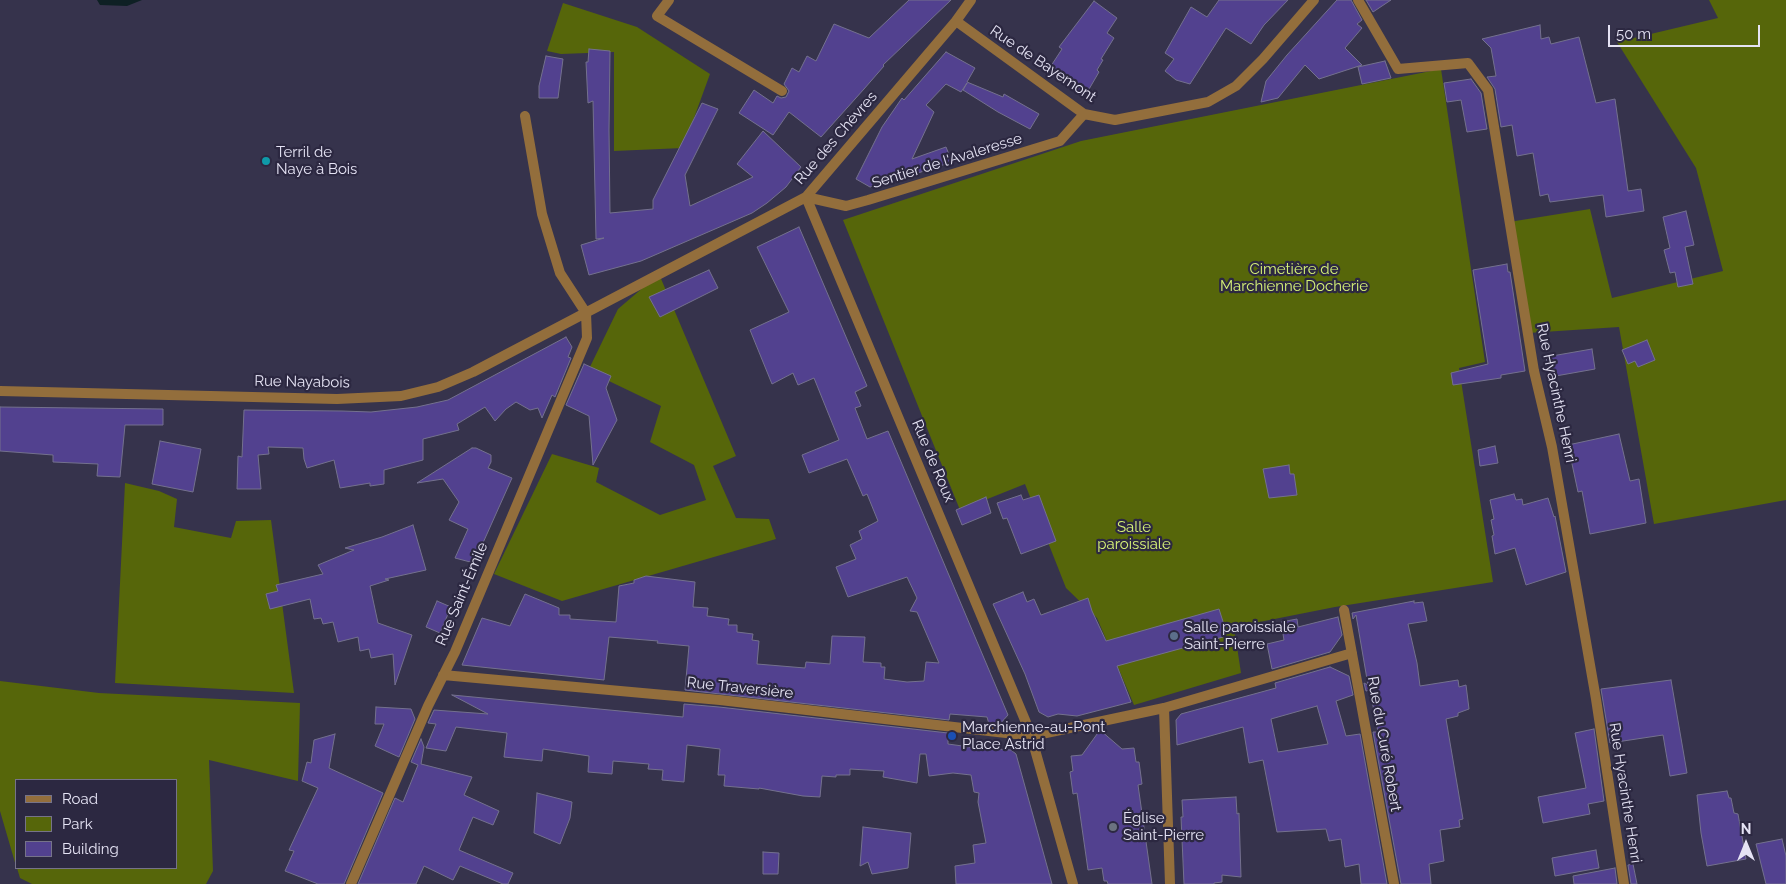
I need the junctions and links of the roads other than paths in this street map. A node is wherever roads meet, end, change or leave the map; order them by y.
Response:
1 (669, 0) edge
2 (971, 0) edge
3 (1314, 0) edge
4 (1358, 0) edge
5 (956, 21) junction
6 (782, 91) dead end
7 (1084, 114) junction
8 (525, 116) dead end
9 (806, 198) junction
10 (586, 313) junction
11 (0, 391) edge
12 (1344, 610) dead end
13 (1352, 653) junction
14 (443, 675) junction
15 (1164, 708) junction
16 (1032, 736) junction
17 (351, 884) edge
18 (1073, 884) edge
19 (1170, 884) edge
20 (1394, 884) edge
21 (1624, 884) edge

1 - 6 street
2 - 5 street, Rue des Chèvres
3 - 7 street, Rue de Bayemont
4 - 21 street, Rue Hyacinthe Henri
5 - 7 street, Rue de Bayemont
5 - 9 street, Rue des Chèvres
7 - 9 street, Sentier de l'Avaleresse
8 - 10 street
9 - 10 street, Rue des Chèvres
9 - 16 street, Rue de Roux
10 - 11 street, Rue Nayabois
10 - 14 street, Rue Saint-Émile
12 - 13 street, Rue du Curé Robert
13 - 15 street, Rue Traversière
13 - 20 street, Rue du Curé Robert
14 - 16 street, Rue Traversière
14 - 17 street, Rue Saint-Émile
15 - 16 street, Rue Traversière
15 - 19 street
16 - 18 street, Rue de Roux

